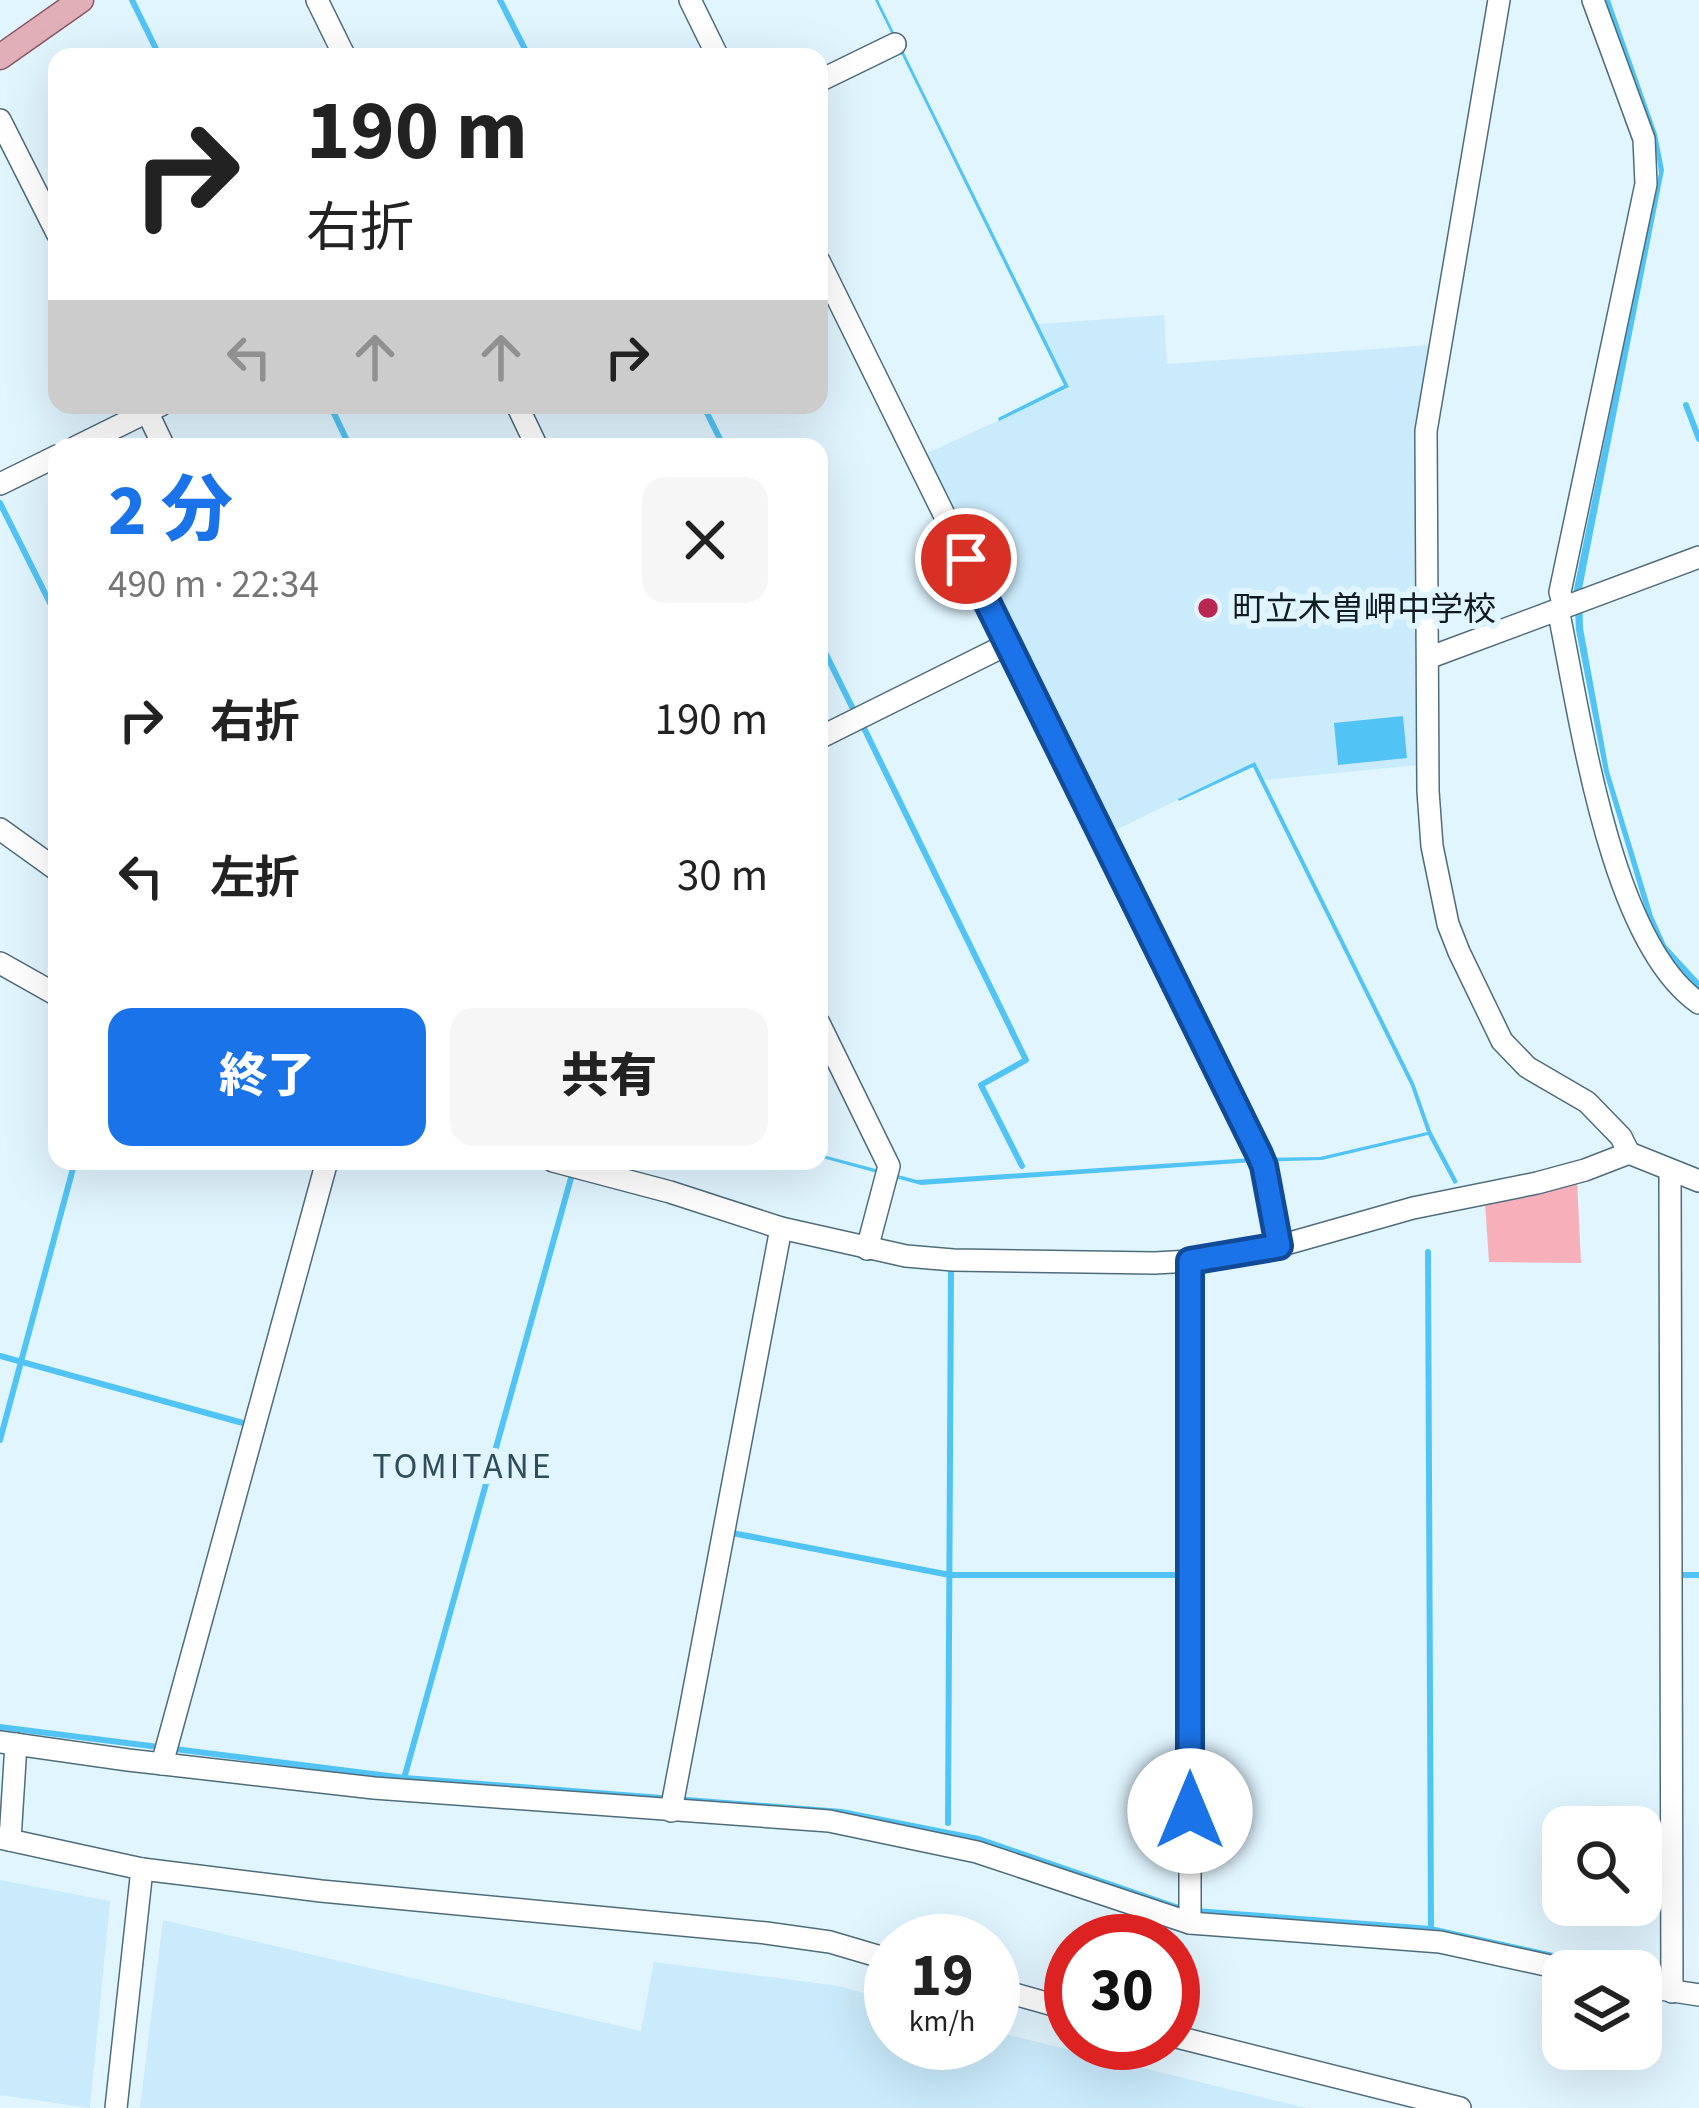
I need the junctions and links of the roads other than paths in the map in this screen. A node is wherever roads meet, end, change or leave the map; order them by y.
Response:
1 (81, 0) edge
2 (317, 0) edge
3 (690, 0) edge
4 (1499, 0) edge
5 (1593, 0) edge
6 (896, 44) dead end
7 (341, 48) edge
8 (714, 48) edge
9 (0, 57) edge
10 (828, 77) edge
11 (0, 120) edge
12 (48, 215) edge
13 (828, 279) edge
14 (138, 414) edge
15 (93, 438) edge
16 (48, 460) edge
17 (0, 484) edge
18 (1699, 557) edge
19 (1569, 605) junction
20 (1008, 644) junction
21 (1428, 658) junction
22 (828, 734) edge
23 (0, 829) edge
24 (48, 863) edge
25 (0, 963) edge
26 (48, 990) edge
27 (1699, 1003) edge
28 (828, 1043) edge
29 (1628, 1154) junction
30 (325, 1170) edge
31 (587, 1170) edge
32 (1670, 1170) junction
33 (1699, 1181) edge
34 (781, 1228) junction
35 (1279, 1246) junction
36 (867, 1249) junction
37 (1190, 1261) junction
38 (8, 1743) edge
39 (165, 1754) junction
40 (673, 1802) junction
41 (5, 1839) edge
42 (142, 1869) junction
43 (1190, 1914) joint
44 (1200, 1915) edge
45 (864, 1952) edge
46 (1542, 1965) edge
47 (1672, 1984) junction
48 (1662, 1985) edge
49 (1699, 1995) edge
50 (1200, 2043) edge
51 (116, 2108) edge
52 (1460, 2108) edge

1 - 9 main road
2 - 7 street
3 - 8 street
4 - 21 street
5 - 19 street
6 - 10 street
11 - 12 street
13 - 20 street
14 - 15 street
16 - 17 street
18 - 19 street
19 - 21 street
19 - 27 street
20 - 22 street
20 - 35 street
21 - 29 street
23 - 24 street
25 - 26 street
28 - 36 street
29 - 32 street
29 - 35 street
30 - 39 street
31 - 34 street
32 - 33 street
32 - 47 street
34 - 36 street
34 - 40 street
35 - 37 street
36 - 37 street
37 - 43 street
38 - 39 street
38 - 41 street
39 - 40 street
40 - 43 street
41 - 42 street
42 - 45 street
42 - 51 street
44 - 46 street
47 - 48 street
47 - 49 street
50 - 52 street

